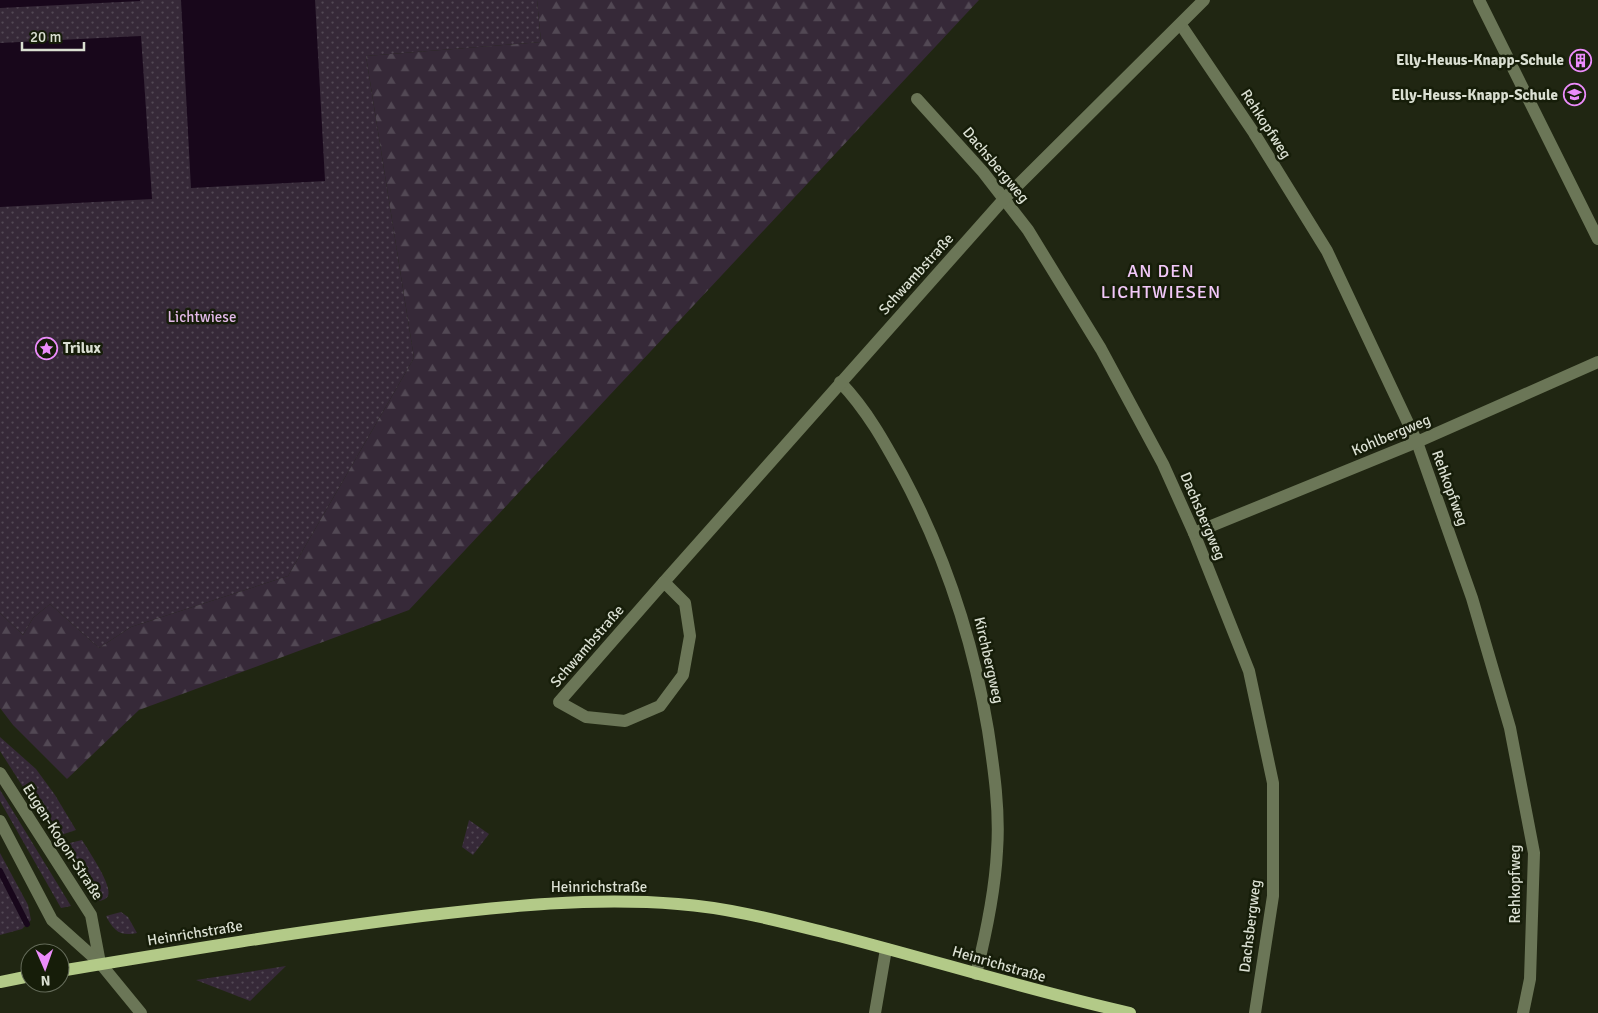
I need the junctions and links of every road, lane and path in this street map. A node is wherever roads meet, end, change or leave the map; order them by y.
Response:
1 (1204, 0) edge
2 (1479, 0) edge
3 (1181, 25) junction
4 (917, 99) dead end
5 (1004, 199) junction
6 (1598, 239) edge
7 (1598, 362) edge
8 (840, 382) junction
9 (1417, 442) junction
10 (1194, 533) junction
11 (664, 582) junction
12 (0, 773) edge
13 (0, 821) edge
14 (886, 948) junction
15 (100, 963) junction
16 (70, 969) edge
17 (976, 974) junction
18 (20, 978) edge
19 (0, 982) edge
20 (141, 1013) edge
21 (875, 1013) edge
22 (1130, 1013) edge
23 (1255, 1013) edge
24 (1524, 1013) edge

1 - 3 street, Schwambstraße
2 - 6 street
3 - 5 street, Schwambstraße
3 - 9 street, Rehkopfweg
4 - 5 street, Dachsbergweg
5 - 8 street, Schwambstraße
5 - 10 street, Dachsbergweg
7 - 9 street, Kohlbergweg
8 - 11 street, Schwambstraße
8 - 17 street, Kirchbergweg
9 - 10 street, Kohlbergweg
9 - 24 street, Rehkopfweg
10 - 23 street, Dachsbergweg
11 - 11 street, Schwambstraße
12 - 15 street, Eugen-Kogon-Straße
13 - 15 street
14 - 15 main road, Heinrichstraße
14 - 17 main road, Heinrichstraße
14 - 21 street
15 - 16 main road, Heinrichstraße
15 - 20 street
17 - 22 main road, Heinrichstraße
18 - 19 main road

